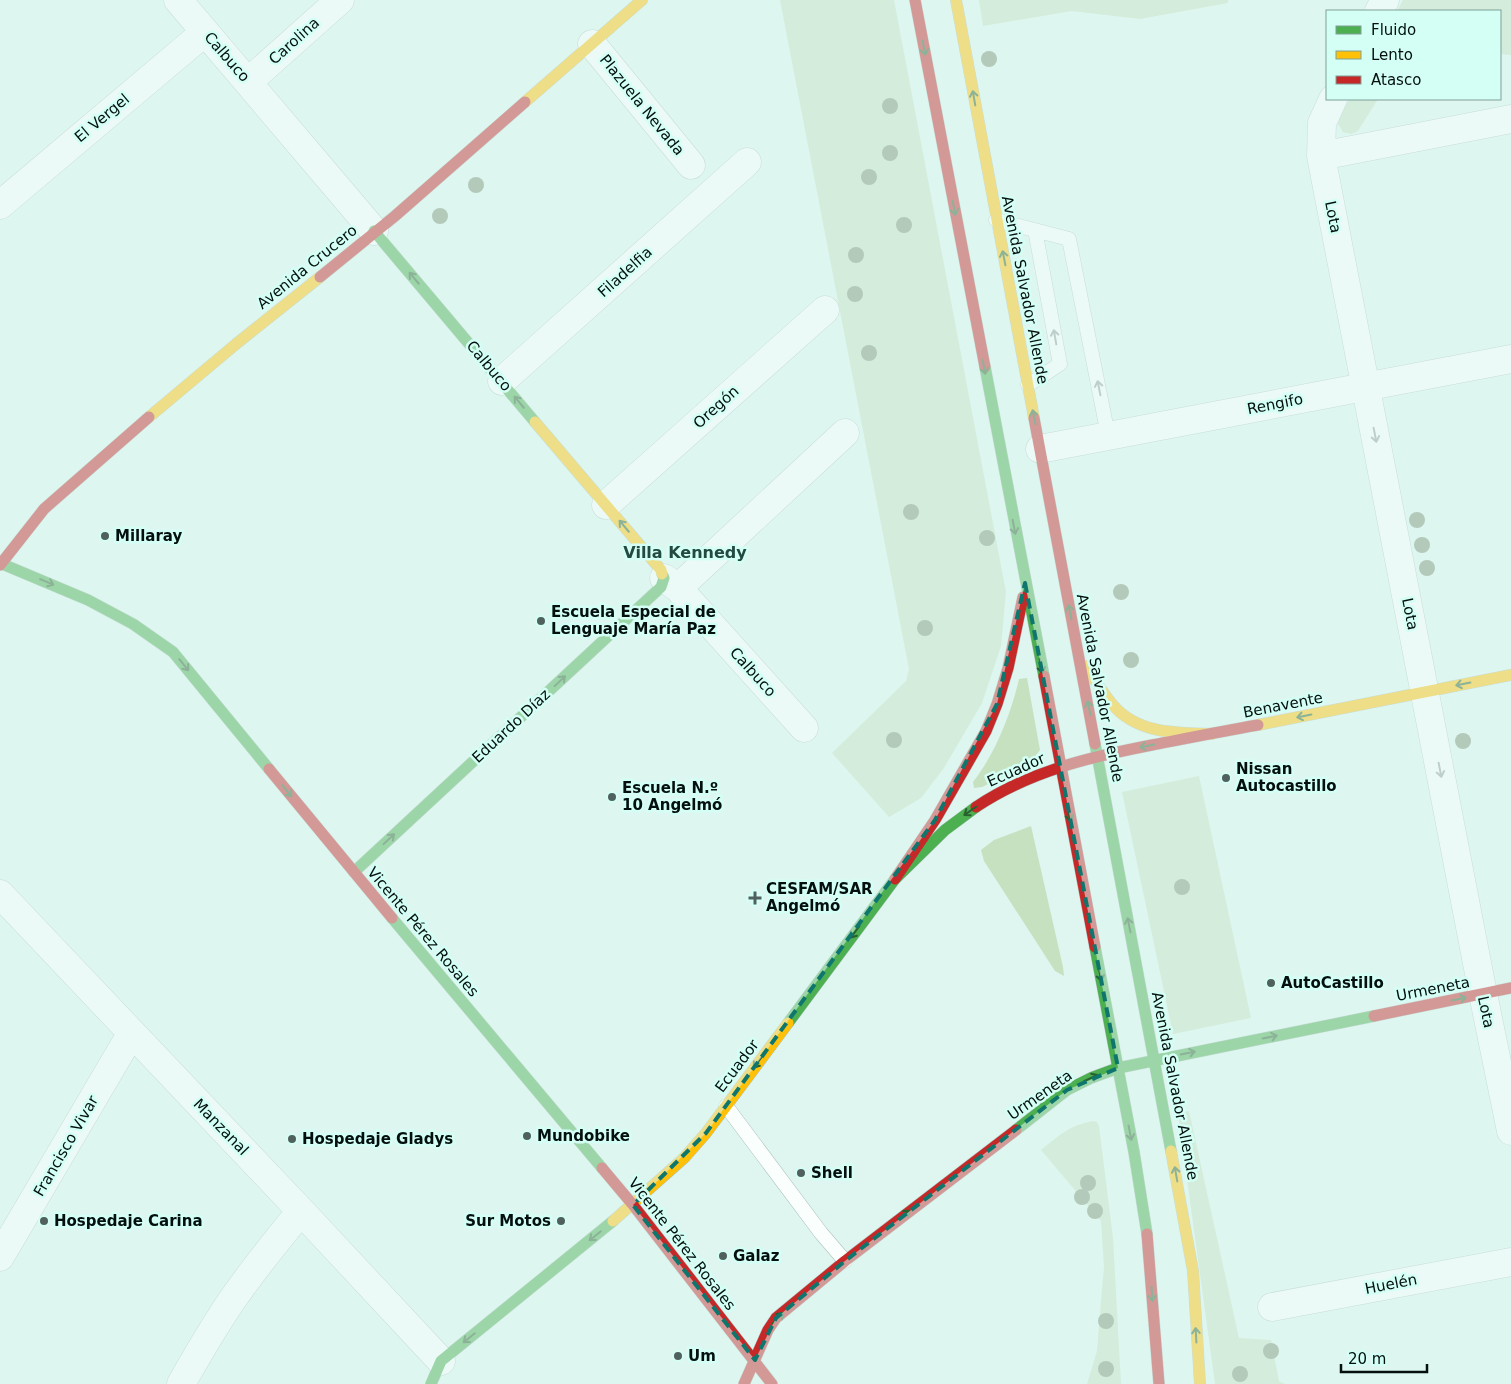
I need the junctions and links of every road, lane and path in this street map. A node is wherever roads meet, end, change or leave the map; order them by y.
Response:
1 (178, 0) edge
2 (340, 0) edge
3 (642, 0) edge
4 (915, 0) edge
5 (956, 0) edge
6 (205, 32) junction
7 (592, 44) junction
8 (248, 82) junction
9 (1333, 100) edge
10 (1511, 119) edge
11 (1321, 156) junction
12 (747, 162) dead end
13 (691, 165) dead end
14 (0, 205) edge
15 (996, 220) junction
16 (1035, 230) junction
17 (374, 232) junction
18 (825, 310) dead end
19 (1511, 359) edge
20 (502, 381) junction
21 (1028, 385) junction
22 (1366, 387) junction
23 (844, 433) dead end
24 (1108, 435) junction
25 (1040, 449) junction
26 (606, 505) junction
27 (0, 562) edge
28 (671, 583) junction
29 (1025, 583) junction
30 (1079, 660) junction
31 (1511, 675) edge
32 (1425, 692) junction
33 (804, 728) dead end
34 (1212, 734) junction
35 (1097, 756) junction
36 (1061, 766) junction
37 (354, 872) junction
38 (895, 879) junction
39 (0, 894) edge
40 (1511, 988) edge
41 (1483, 994) junction
42 (132, 1034) junction
43 (1154, 1060) junction
44 (1118, 1068) junction
45 (726, 1106) junction
46 (1511, 1131) edge
47 (633, 1205) junction
48 (301, 1211) junction
49 (0, 1257) edge
50 (845, 1261) junction
51 (1511, 1262) edge
52 (1272, 1307) dead end
53 (755, 1360) junction
54 (436, 1373) edge
55 (181, 1384) edge
56 (744, 1384) edge
57 (772, 1384) edge
58 (1159, 1384) edge
59 (1200, 1384) edge

1 - 6 street, Calbuco
2 - 8 street, Carolina
3 - 7 main road, Avenida Crucero
4 -> 29 main road
15 -> 5 main road, Avenida Salvador Allende
6 - 8 street, Calbuco
6 - 14 street, El Vergel
7 - 13 street, Plazuela Nevada
7 - 17 main road, Avenida Crucero
8 - 17 street, Calbuco
9 - 11 street, Lota
10 - 11 street
11 - 22 street, Lota
12 - 20 street, Filadelfia
15 - 16 lane
21 -> 15 main road, Avenida Salvador Allende
21 -> 16 lane
24 -> 16 lane
20 -> 17 main road, Calbuco
17 - 27 main road, Avenida Crucero
18 - 26 street, Oregón
19 - 22 street, Rengifo
26 -> 20 main road, Calbuco
25 -> 21 main road, Avenida Salvador Allende
22 - 24 street, Rengifo
22 -> 32 street, Lota
23 - 28 street, Eduardo Díaz
24 - 25 street, Rengifo
30 -> 25 main road, Avenida Salvador Allende
28 -> 26 main road, Calbuco
27 -> 37 main road, Vicente Pérez Rosales
28 - 33 street, Calbuco
37 -> 28 main road, Eduardo Díaz
29 -> 36 main road
29 - 38 main road
30 - 34 main road
35 -> 30 main road, Avenida Salvador Allende
31 -> 32 main road, Benavente
32 -> 34 main road, Benavente
32 -> 41 street, Lota
34 -> 35 main road, Benavente
35 - 36 main road, Benavente
43 -> 35 main road, Avenida Salvador Allende
36 -> 38 main road, Ecuador
36 -> 44 main road
37 - 47 main road, Vicente Pérez Rosales
38 -> 45 main road, Ecuador
39 - 42 street, Manzanal
40 - 41 main road, Urmeneta
43 -> 41 main road, Urmeneta
41 - 46 street, Lota
42 - 48 street, Manzanal
42 - 49 street, Francisco Vivar
43 - 44 main road, Urmeneta
59 -> 43 main road, Avenida Salvador Allende
50 -> 44 main road, Urmeneta
44 -> 58 main road
45 - 47 main road, Ecuador
45 - 50 lane
47 - 53 main road, Vicente Pérez Rosales
47 -> 54 main road, Ecuador
48 - 54 street, Manzanal
48 - 55 street
53 -> 50 main road, Urmeneta
51 - 52 street, Huelén
53 - 56 main road, Urmeneta
53 - 57 main road, Vicente Pérez Rosales

